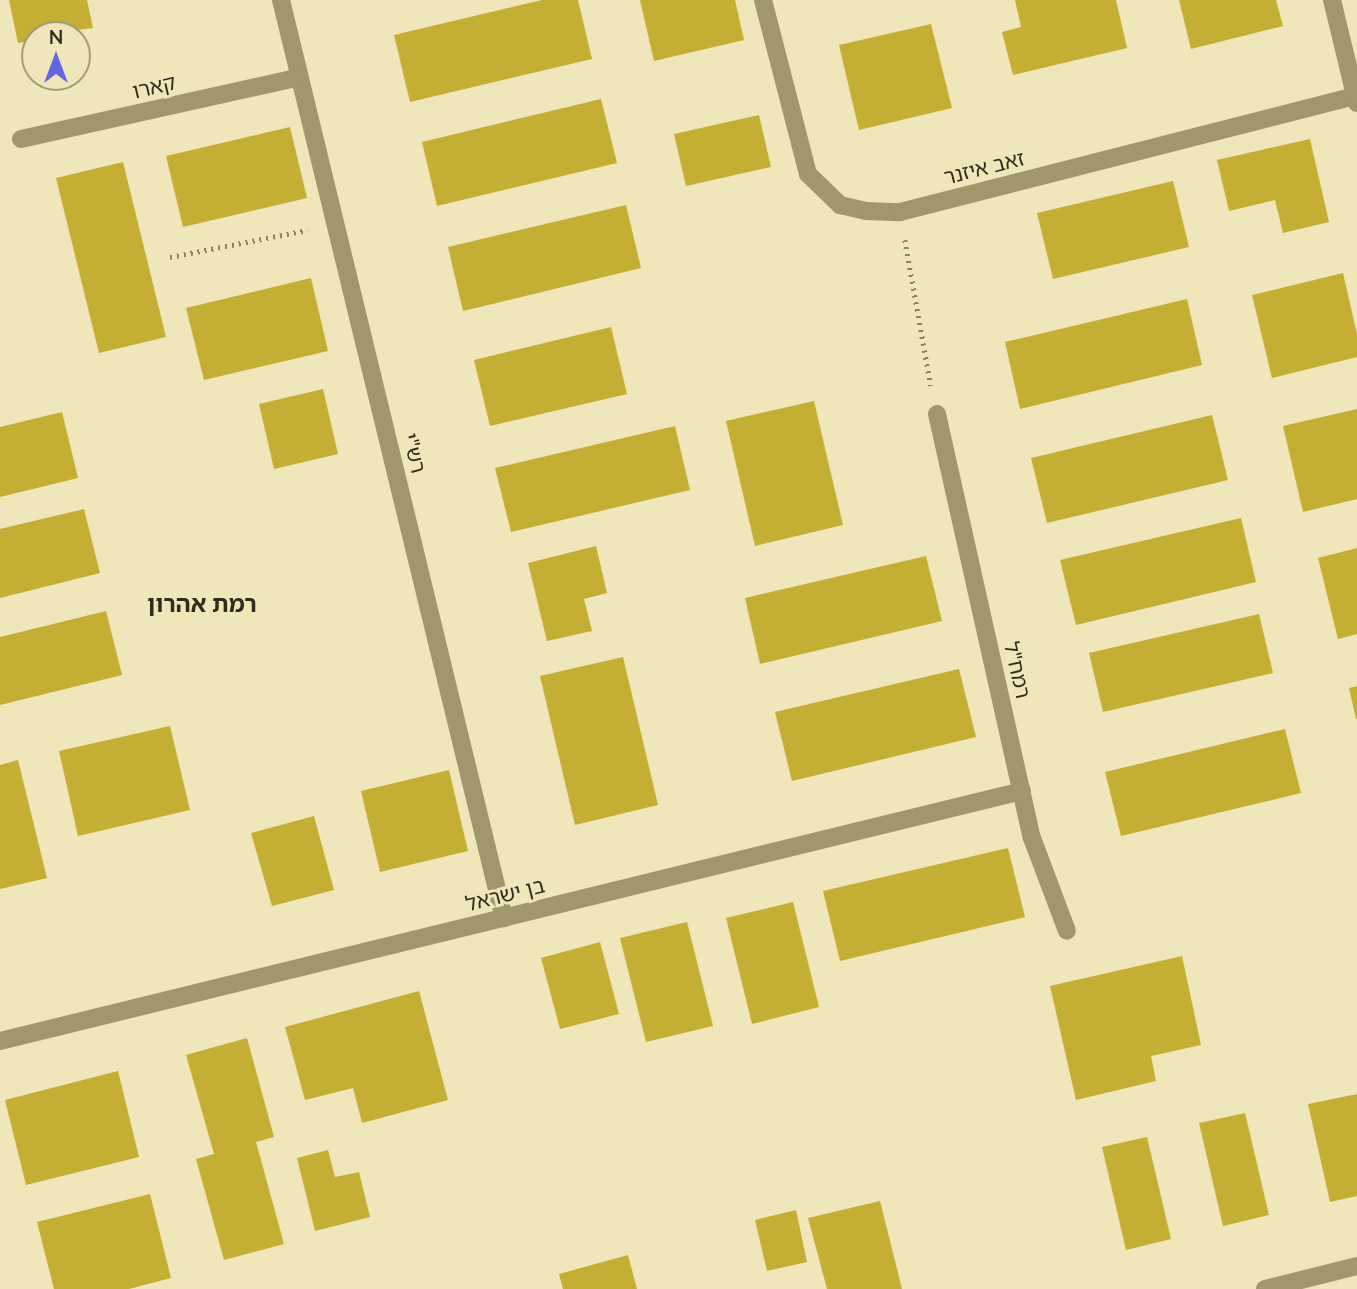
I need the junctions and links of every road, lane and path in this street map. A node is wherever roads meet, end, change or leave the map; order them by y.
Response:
1 (281, 0) edge
2 (762, 0) edge
3 (1332, 0) edge
4 (297, 78) junction
5 (1356, 99) edge
6 (22, 139) dead end
7 (900, 212) junction
8 (337, 224) junction
9 (170, 257) dead end
10 (937, 414) joint
11 (1022, 791) junction
12 (504, 918) junction
13 (1067, 931) dead end
14 (0, 1041) edge
15 (1357, 1266) edge
16 (1265, 1289) edge

1 - 4 street, רש"י
2 - 7 street, זאב איזנר
3 - 5 street
4 - 6 street, קארו
4 - 8 street, רש"י
5 - 7 street, זאב איזנר
7 - 10 path
8 - 9 path
8 - 12 street, רש"י
10 - 11 street, רמח"ל
11 - 12 street, בן ישראל
11 - 13 street, רמח"ל
12 - 14 street, בן ישראל
15 - 16 street

